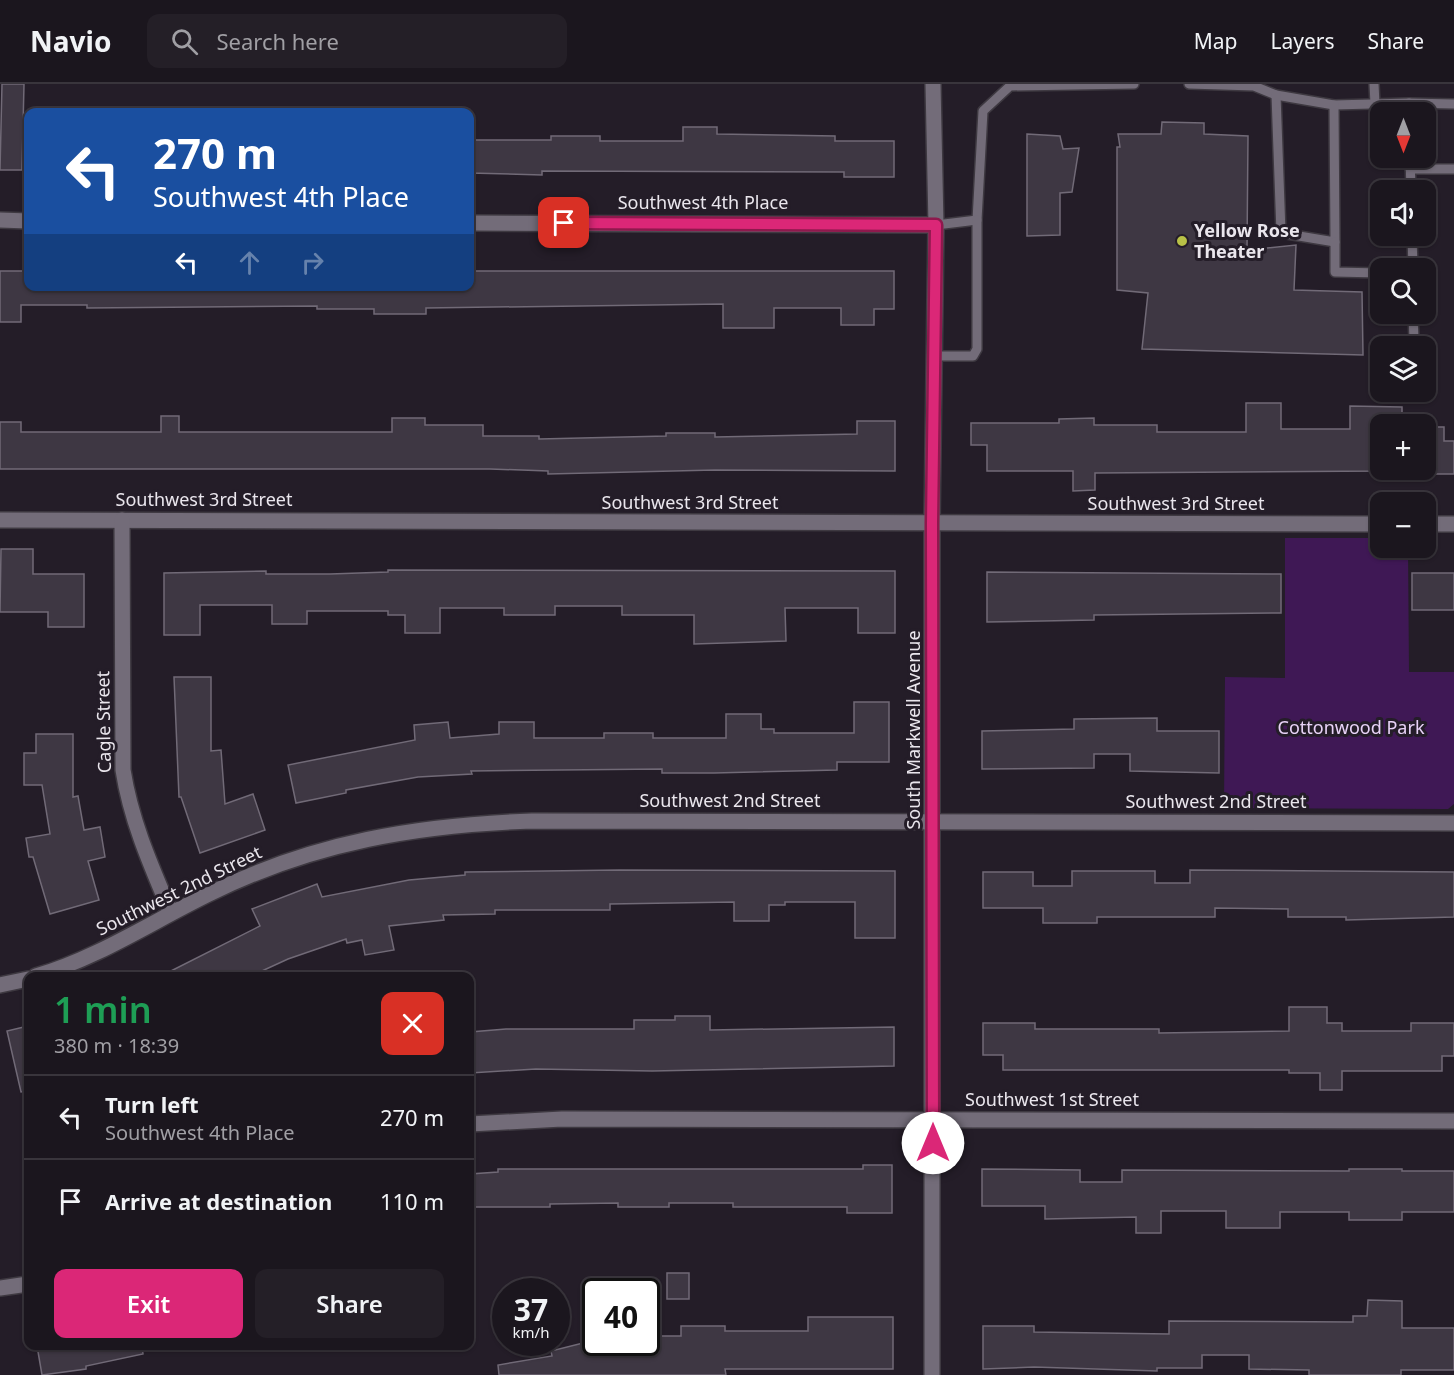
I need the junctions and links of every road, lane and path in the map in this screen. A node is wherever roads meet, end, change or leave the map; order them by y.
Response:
1 (933, 84) edge
2 (1134, 84) edge
3 (1189, 84) edge
4 (1374, 84) edge
5 (1276, 95) junction
6 (1375, 102) edge
7 (1370, 104) edge
8 (1454, 104) edge
9 (1334, 105) junction
10 (1436, 106) edge
11 (1410, 169) joint
12 (1454, 169) edge
13 (1411, 180) edge
14 (0, 220) edge
15 (24, 220) edge
16 (977, 220) junction
17 (474, 223) edge
18 (936, 225) junction
19 (1335, 242) junction
20 (1370, 273) edge
21 (934, 356) junction
22 (0, 520) edge
23 (122, 520) junction
24 (932, 523) junction
25 (1370, 524) edge
26 (1436, 524) edge
27 (1454, 524) edge
28 (934, 821) junction
29 (1454, 823) edge
30 (171, 913) junction
31 (50, 972) edge
32 (24, 980) edge
33 (0, 985) edge
34 (934, 1120) junction
35 (1454, 1121) edge
36 (474, 1124) edge
37 (24, 1285) edge
38 (0, 1288) edge
39 (932, 1375) edge

1 - 18 street, South Markwell Avenue
2 - 16 lane
3 - 5 lane
4 - 6 lane
5 - 9 lane
5 - 19 lane
7 - 9 lane
8 - 10 lane
9 - 19 lane
11 - 12 lane
11 - 13 lane
14 - 15 street
16 - 18 lane
16 - 21 lane
17 - 18 street, Southwest 4th Place
18 - 21 street, South Markwell Avenue
19 - 20 lane
21 - 24 street, South Markwell Avenue
22 - 23 street, Southwest 3rd Street
23 - 24 street, Southwest 3rd Street
23 - 30 street, Cagle Street
24 - 25 street, Southwest 3rd Street
24 - 28 street, South Markwell Avenue
26 - 27 street
28 - 29 street, Southwest 2nd Street
28 - 30 street, Southwest 2nd Street
28 - 34 street, South Markwell Avenue
30 - 31 street, Southwest 2nd Street
32 - 33 street
34 - 35 street, Southwest 1st Street
34 - 36 street, Southwest 1st Street
34 - 39 street, South Markwell Avenue
37 - 38 street

